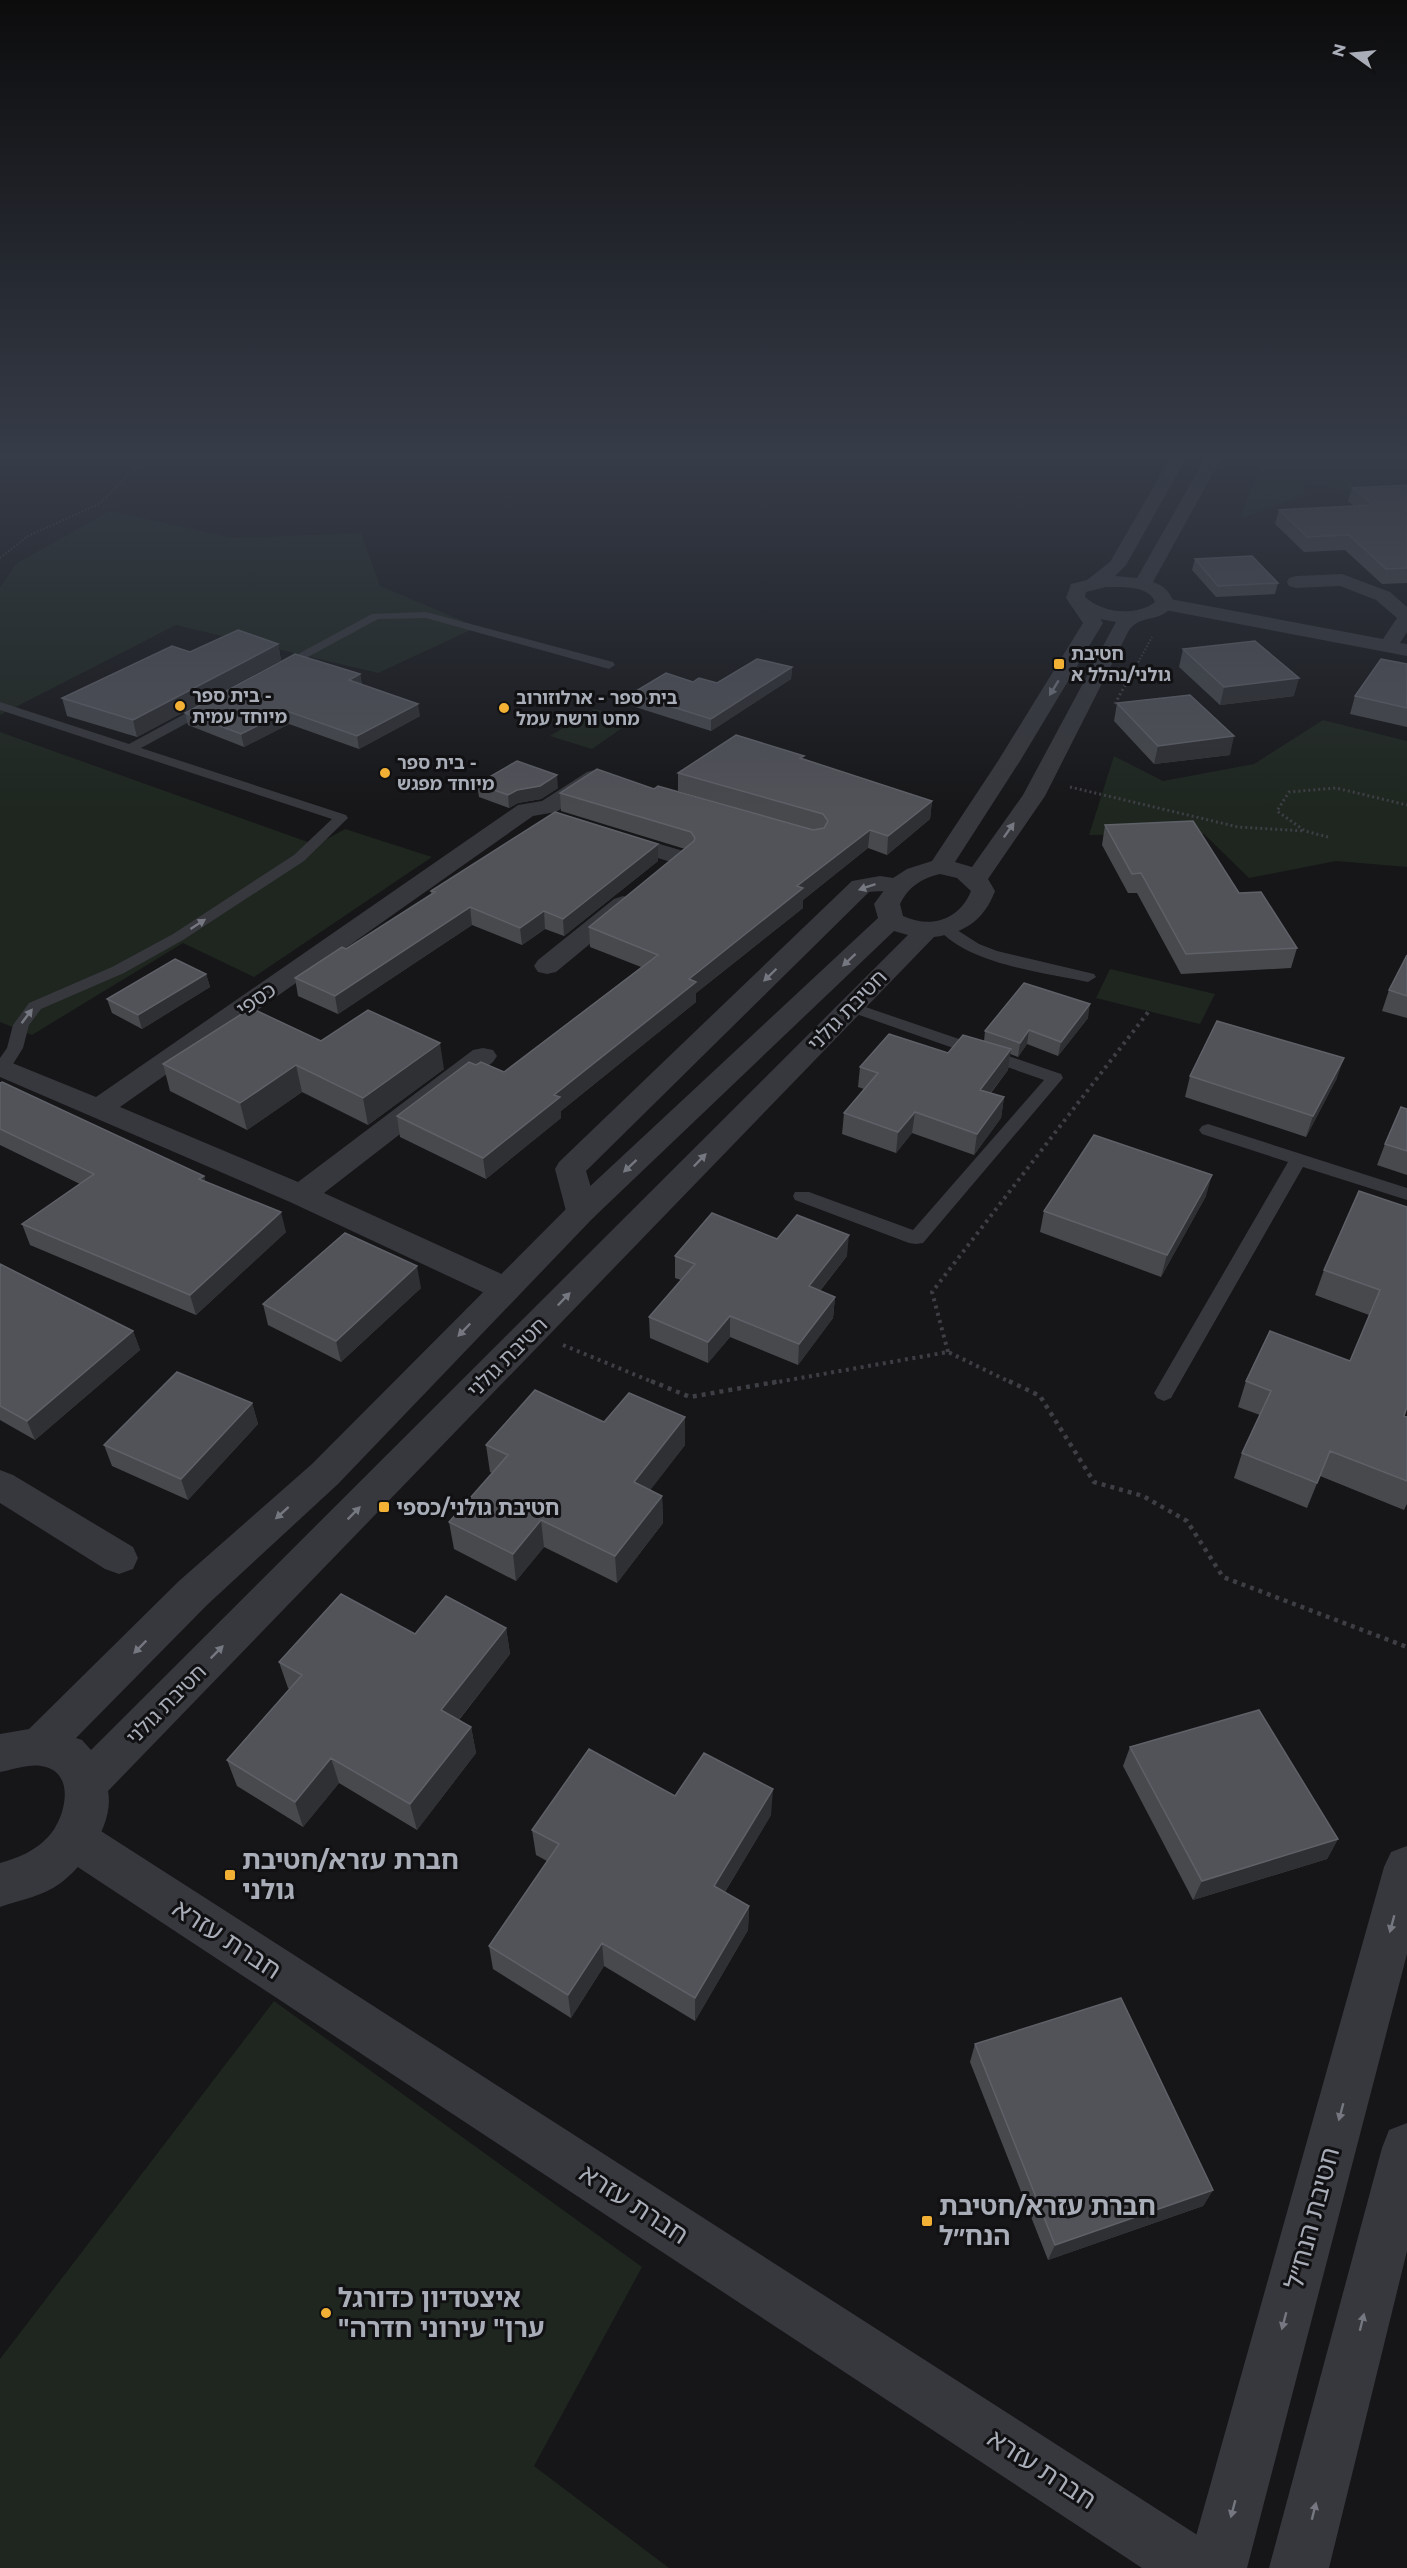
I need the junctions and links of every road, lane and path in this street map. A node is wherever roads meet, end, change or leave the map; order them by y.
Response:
1 (1104, 575) edge
2 (1148, 575) edge
3 (1095, 582) junction
4 (1296, 582) dead end
5 (1142, 585) junction
6 (1407, 595) edge
7 (1383, 596) junction
8 (1078, 603) junction
9 (1165, 604) junction
10 (1131, 616) junction
11 (1388, 646) junction
12 (1407, 650) edge
13 (609, 665) dead end
14 (273, 671) edge
15 (222, 699) edge
16 (0, 706) edge
17 (130, 749) junction
18 (1042, 780) junction
19 (618, 783) edge
20 (1407, 805) edge
21 (526, 810) junction
22 (1305, 831) junction
23 (1328, 837) dead end
24 (940, 867) junction
25 (976, 878) junction
26 (898, 885) junction
27 (891, 920) junction
28 (936, 930) junction
29 (547, 966) dead end
30 (1088, 977) dead end
31 (851, 1006) junction
32 (1149, 1011) dead end
33 (483, 1056) dead end
34 (1, 1067) edge
35 (100, 1108) junction
36 (1208, 1130) dead end
37 (1298, 1160) junction
38 (1407, 1194) edge
39 (301, 1195) junction
40 (802, 1196) dead end
41 (582, 1211) junction
42 (505, 1288) junction
43 (533, 1330) junction
44 (948, 1352) junction
45 (1164, 1394) dead end
46 (0, 1485) edge
47 (118, 1558) dead end
48 (1407, 1647) edge
49 (20, 1749) edge
50 (87, 1783) junction
51 (74, 1839) junction
52 (1407, 1868) edge
53 (0, 1885) edge
54 (1407, 2148) edge
55 (1195, 2568) edge
56 (1217, 2568) edge
57 (1299, 2568) edge

1 - 3 street
2 - 5 street
3 - 5 street
3 - 8 street
4 - 7 street
5 - 9 street
6 - 7 street
7 - 11 street
8 - 10 street
8 -> 24 street
9 - 10 street
9 - 11 street
10 - 18 street
11 - 12 street
13 - 14 lane
15 - 17 lane
16 - 17 lane
34 -> 17 lane
18 - 22 path
25 -> 18 street
19 - 21 street, כספי
20 - 22 path
21 - 29 street
21 - 35 street, כספי
22 - 23 path
24 - 25 street
24 - 26 street
25 - 28 street
26 - 27 street
26 -> 41 street
27 - 28 street
27 -> 41 street, חטיבת גולני
28 - 30 lane
28 - 31 street, חטיבת גולני
31 - 40 lane
43 -> 31 street, חטיבת גולני
32 - 44 path
33 - 39 street
34 - 35 street
35 - 39 street
36 - 37 lane
37 - 38 lane
37 - 45 lane
39 - 42 street
41 - 42 street, חטיבת גולני
42 -> 49 street, חטיבת גולני
43 - 44 path
50 -> 43 street, חטיבת גולני
44 - 48 path
46 - 47 street
49 - 50 street
50 - 51 street
51 - 53 street
51 - 55 street, חברת עזרא
52 -> 56 street, חטיבת הנח״ל
57 -> 54 street

